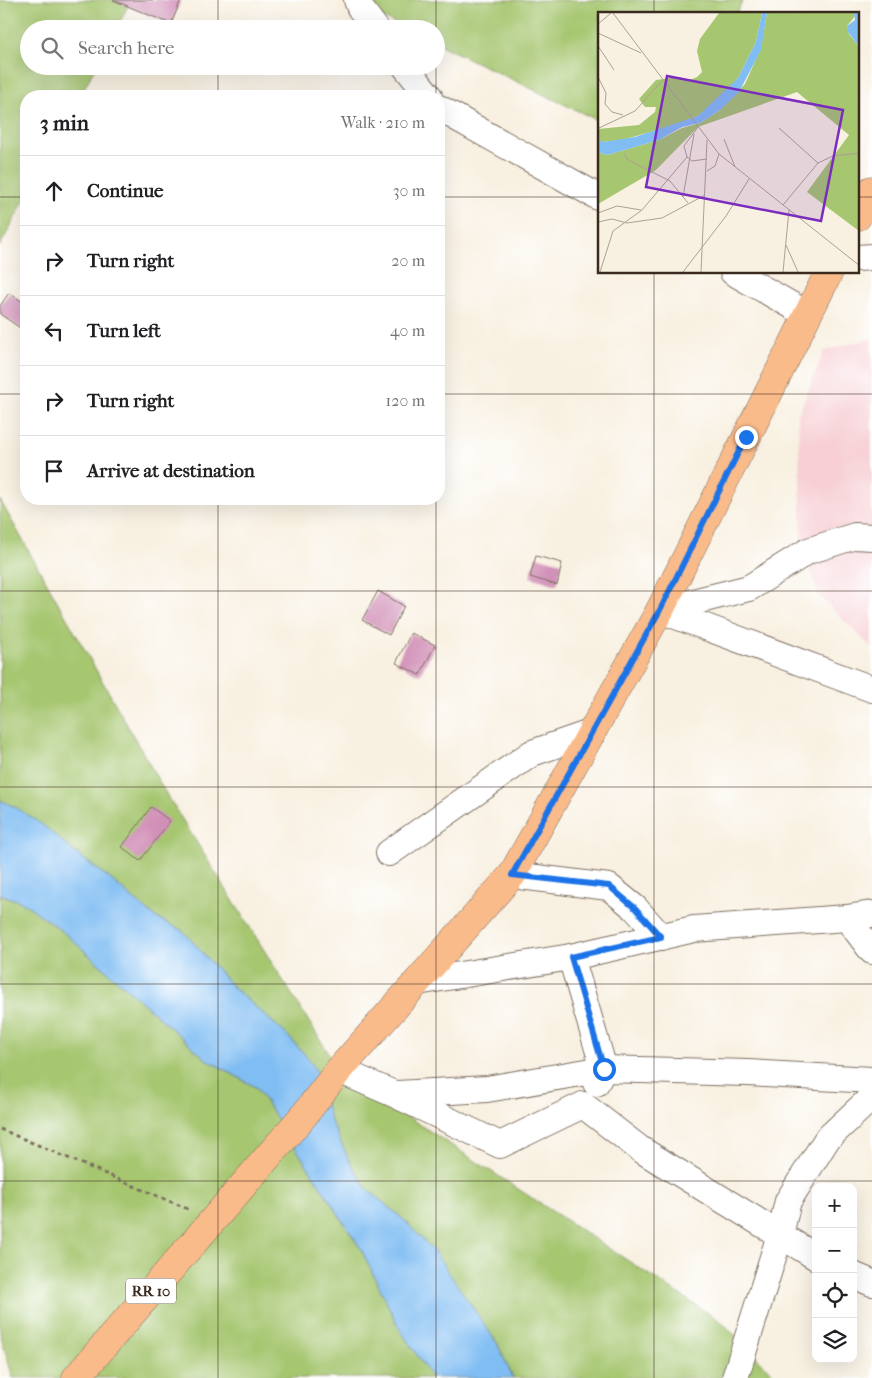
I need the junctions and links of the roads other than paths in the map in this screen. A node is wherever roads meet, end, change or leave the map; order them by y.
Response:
1 (357, 0) edge
2 (369, 20) edge
3 (412, 75) edge
4 (424, 90) edge
5 (445, 111) edge
6 (872, 190) edge
7 (598, 197) edge
8 (860, 212) edge
9 (737, 274) edge
10 (828, 274) edge
11 (807, 314) junction
12 (872, 536) edge
13 (660, 610) junction
14 (872, 690) edge
15 (593, 732) junction
16 (389, 853) dead end
17 (512, 875) junction
18 (859, 916) edge
19 (661, 937) junction
20 (872, 951) edge
21 (571, 957) junction
22 (417, 982) junction
23 (604, 1069) junction
24 (339, 1070) junction
25 (872, 1080) edge
26 (394, 1094) junction
27 (872, 1097) edge
28 (584, 1105) junction
29 (780, 1235) junction
30 (812, 1255) edge
31 (857, 1277) edge
32 (872, 1283) edge
33 (76, 1378) edge
34 (735, 1378) edge

1 - 2 street
3 - 4 street
5 - 7 street
6 - 8 main road
9 - 11 street
10 - 11 main road, RR 10
11 - 13 main road, RR 10
12 - 13 street
13 - 14 street
13 - 15 main road, RR 10
15 - 16 street
15 - 17 main road, RR 10
17 - 19 street
17 - 22 main road, RR 10
18 - 19 street
18 - 20 street
19 - 21 street
21 - 22 street
21 - 23 street
22 - 24 main road, RR 10
23 - 25 street
23 - 26 street
23 - 28 street
24 - 26 street
24 - 33 main road, RR 10
26 - 28 street
27 - 29 street
28 - 29 street
29 - 30 street
29 - 34 street
31 - 32 street

